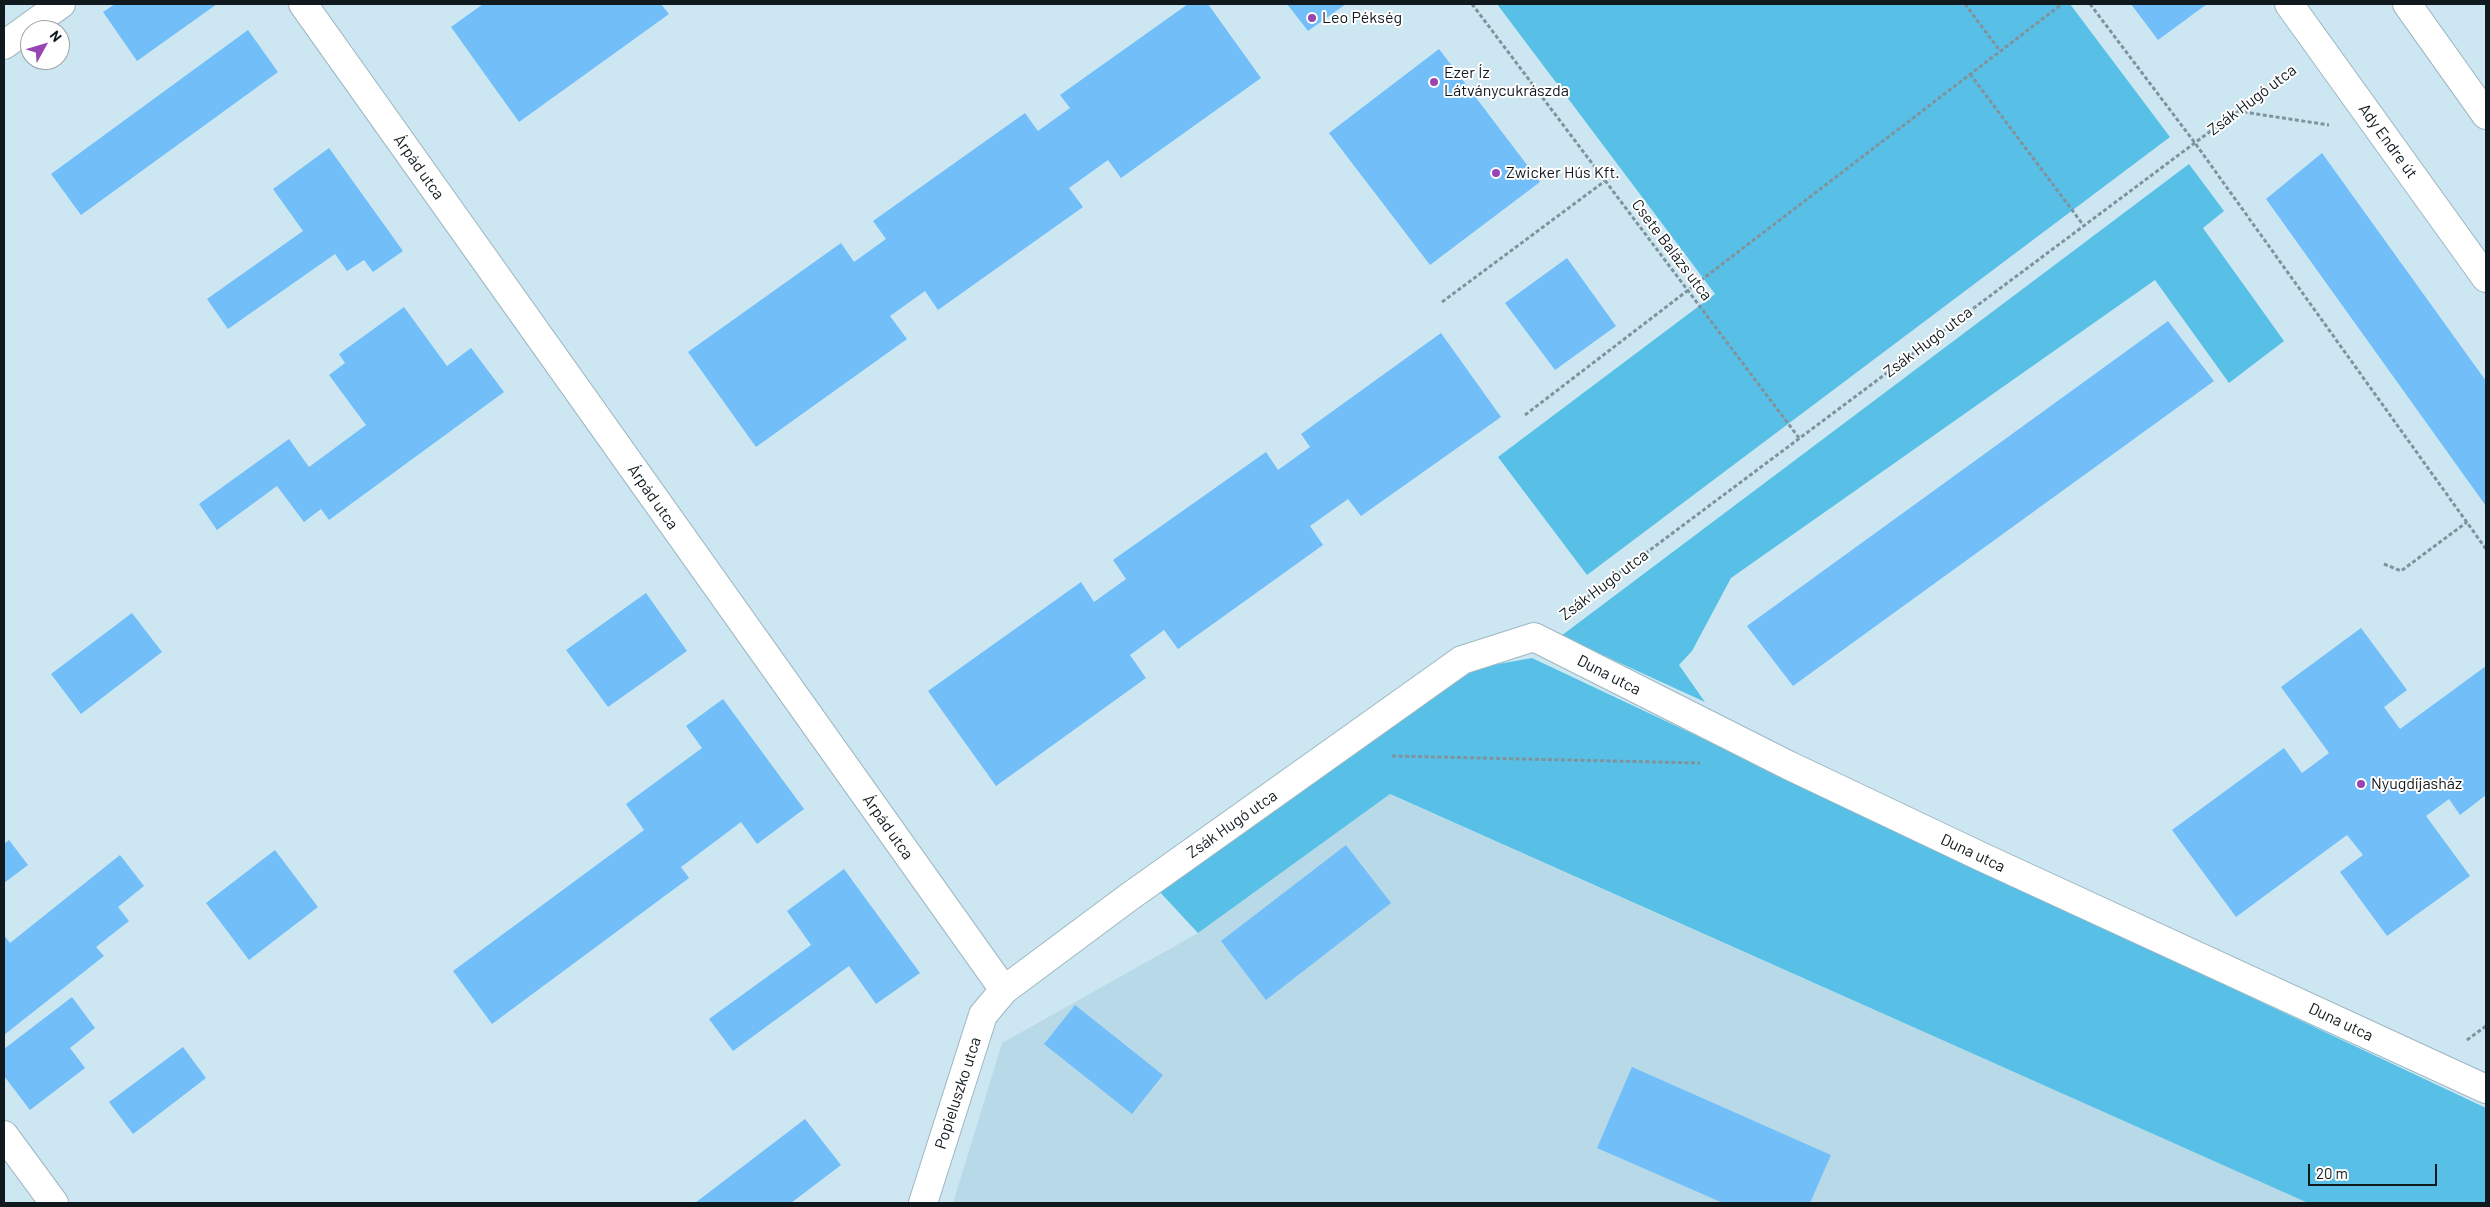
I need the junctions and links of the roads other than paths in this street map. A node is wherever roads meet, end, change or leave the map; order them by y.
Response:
1 (61, 4) edge
2 (303, 4) edge
3 (2289, 4) edge
4 (2407, 4) edge
5 (4, 45) edge
6 (2486, 114) edge
7 (2486, 278) edge
8 (1462, 660) joint
9 (1004, 990) junction
10 (2486, 1089) edge
11 (4, 1135) edge
12 (54, 1203) edge
13 (923, 1203) edge

1 - 5 street
2 - 9 street, Árpád utca
3 - 7 street, Ady Endre út
4 - 6 street
8 - 9 street, Zsák Hugó utca
8 - 10 street, Duna utca
9 - 13 street, Popieluszko utca
11 - 12 street

